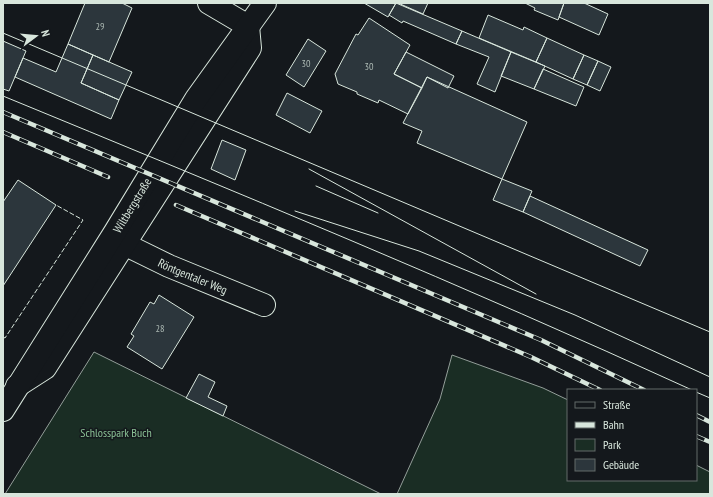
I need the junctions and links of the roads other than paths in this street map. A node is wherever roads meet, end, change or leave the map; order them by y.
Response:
1 (209, 3) edge
2 (265, 3) edge
3 (248, 26) junction
4 (124, 244) junction
5 (264, 305) dead end
6 (17, 386) junction
7 (3, 410) edge

1 - 3 street
2 - 3 street, Wiltbergstraße
3 - 4 street
3 - 6 street, Wiltbergstraße
4 - 5 street, Röntgentaler Weg
4 - 6 street
6 - 7 street, Wiltbergstraße

